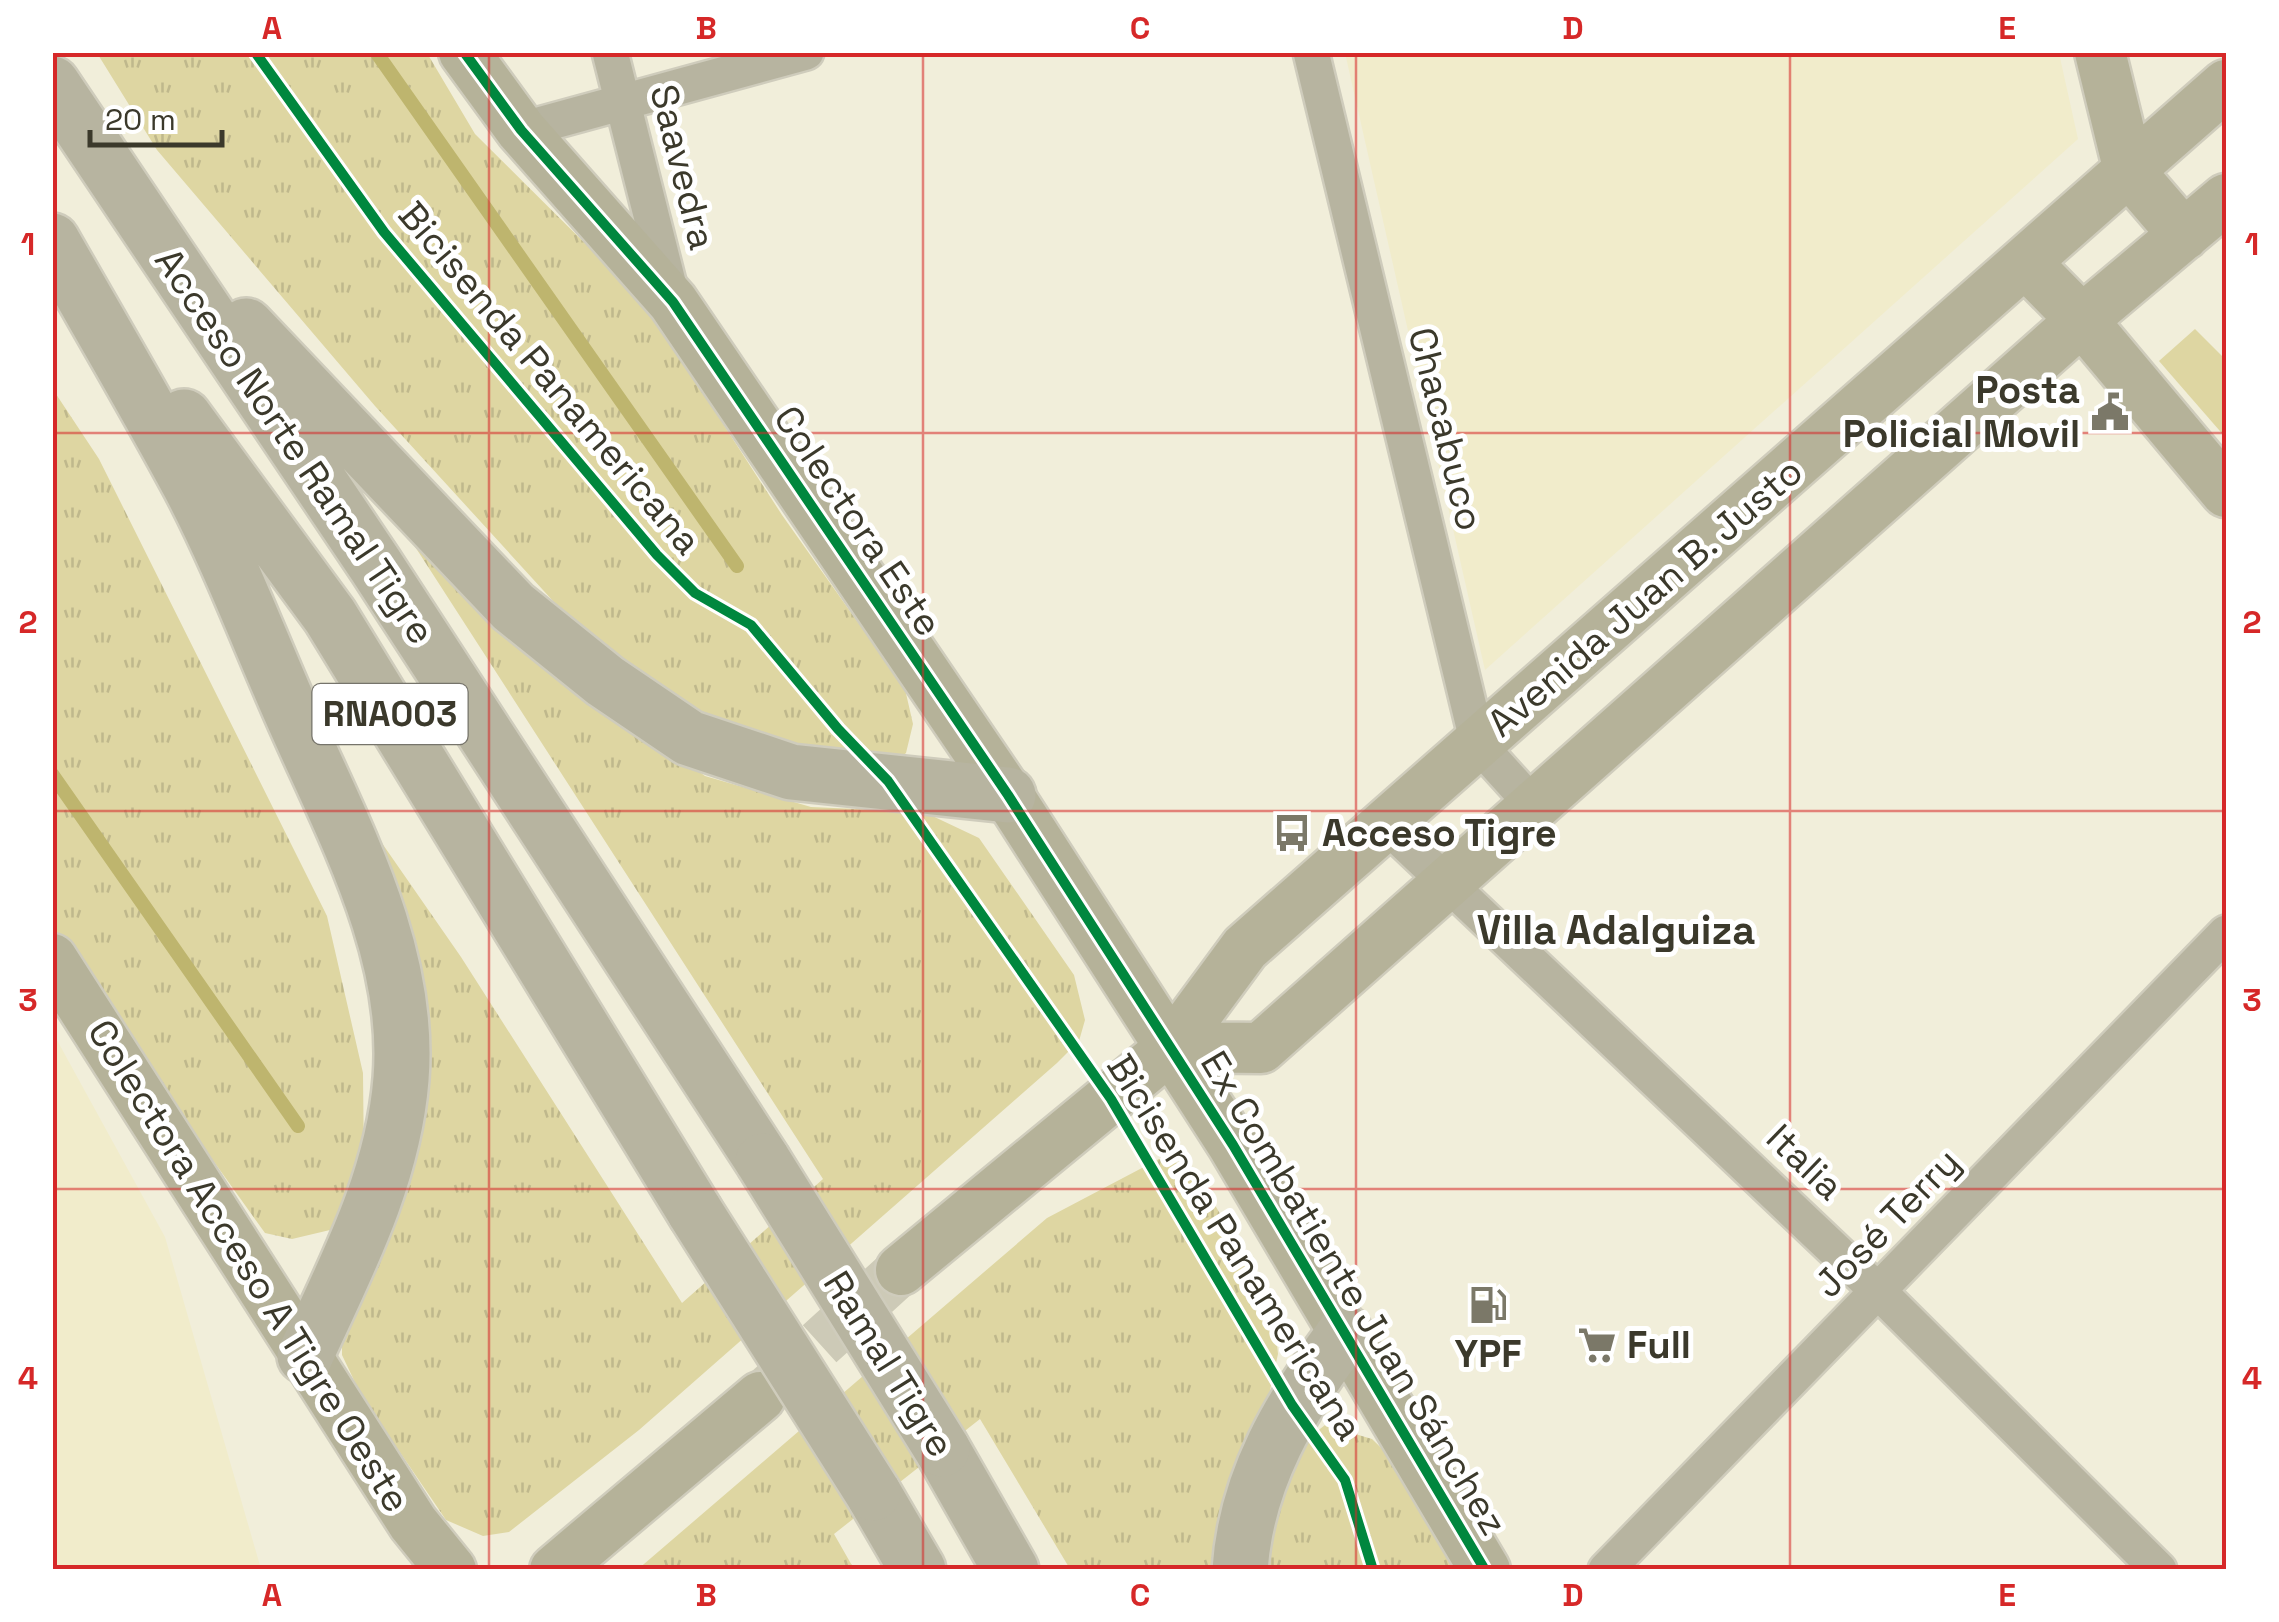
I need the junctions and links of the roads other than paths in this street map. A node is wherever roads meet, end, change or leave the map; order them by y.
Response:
1 (464, 52) edge
2 (610, 52) edge
3 (806, 52) edge
4 (1311, 52) edge
5 (2100, 52) edge
6 (52, 84) edge
7 (2226, 85) edge
8 (624, 103) junction
9 (521, 130) junction
10 (2129, 170) junction
11 (2226, 199) edge
12 (140, 215) junction
13 (2184, 235) junction
14 (52, 239) edge
15 (2026, 262) junction
16 (672, 302) junction
17 (2082, 320) junction
18 (2226, 492) edge
19 (1478, 744) junction
20 (1008, 795) junction
21 (1534, 807) junction
22 (1385, 824) junction
23 (1448, 882) junction
24 (2226, 933) edge
25 (52, 959) edge
26 (70, 1017) edge
27 (1172, 1047) junction
28 (764, 1161) joint
29 (901, 1270) tunnel mouth
30 (1879, 1292) junction
31 (1345, 1333) junction
32 (304, 1356) junction
33 (760, 1397) tunnel mouth
34 (451, 1570) edge
35 (555, 1570) edge
36 (918, 1570) edge
37 (1011, 1570) edge
38 (1240, 1570) edge
39 (1485, 1570) edge
40 (1606, 1570) edge
41 (2159, 1570) edge

1 - 9 main road, Colectora Este
2 - 8 street, Saavedra
3 - 8 street
4 - 19 street, Chacabuco
5 - 10 main road
6 - 12 highway, Acceso Norte Ramal Tigre / RNA003
7 - 10 main road, Avenida Juan B. Justo
8 - 9 street
8 - 16 street, Saavedra
9 - 16 main road, Colectora Este
10 - 13 main road
10 - 15 main road, Avenida Juan B. Justo
11 - 13 main road
12 - 20 highway
12 - 28 highway, Acceso Norte Ramal Tigre / RNA003
13 - 17 main road
14 - 32 highway
14 - 36 highway, Acceso Norte Ramal Tigre / RNA003, bridge
15 - 17 main road
15 - 19 main road, Avenida Juan B. Justo
16 - 20 main road, Colectora Este
17 - 18 main road
17 - 21 main road
19 - 21 street, Chacabuco
19 - 22 main road, Avenida Juan B. Justo
20 - 27 main road, Colectora Este
21 - 23 main road
22 - 23 street, Italia
22 - 27 main road, Avenida Juan B. Justo
23 - 27 main road
23 - 30 street, Italia
24 - 30 street, José Terry
25 - 26 main road, Colectora Acceso A Tigre Oeste
26 - 32 main road, Colectora Acceso A Tigre Oeste
27 - 29 main road, Avenida Juan B. Justo
27 - 31 main road, Ex Combatiente Juan Sánchez
28 - 37 highway, Ramal Tigre / RNA003, bridge
30 - 40 street, José Terry
30 - 41 street, Italia
31 - 38 highway
31 - 39 main road, Ex Combatiente Juan Sánchez
32 - 34 main road, Colectora Acceso A Tigre Oeste
33 - 35 main road

